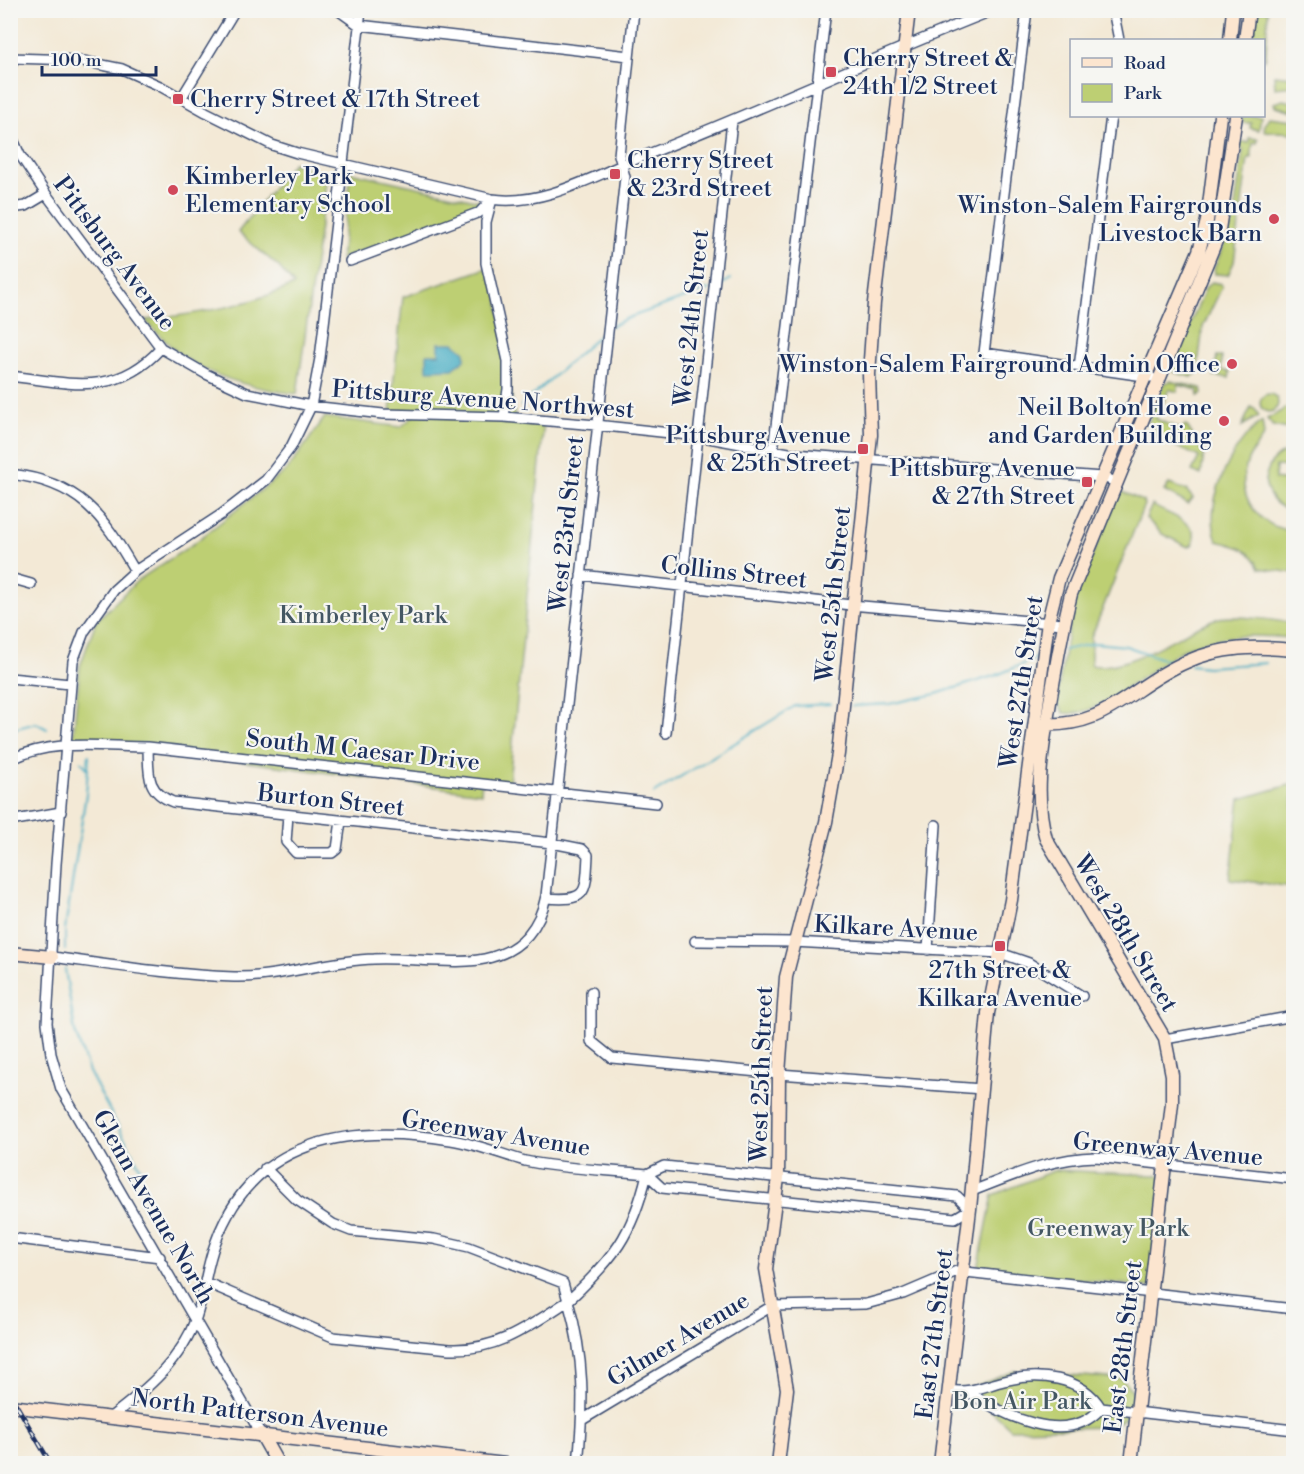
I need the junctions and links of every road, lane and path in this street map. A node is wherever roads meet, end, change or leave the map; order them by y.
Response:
1 (236, 10) edge
2 (338, 10) edge
3 (361, 10) edge
4 (634, 10) edge
5 (826, 10) edge
6 (909, 10) edge
7 (994, 10) edge
8 (1027, 10) edge
9 (1113, 10) edge
10 (1233, 10) edge
11 (1249, 10) edge
12 (359, 25) junction
13 (1119, 39) edge
14 (1230, 39) edge
15 (1245, 39) edge
16 (905, 45) junction
17 (629, 56) junction
18 (11, 58) edge
19 (10, 77) edge
20 (816, 85) junction
21 (182, 98) junction
22 (1111, 117) edge
23 (1220, 117) edge
24 (1236, 117) edge
25 (732, 121) junction
26 (10, 133) edge
27 (344, 164) junction
28 (623, 164) junction
29 (46, 194) junction
30 (492, 199) junction
31 (10, 208) edge
32 (350, 261) dead end
33 (161, 348) junction
34 (1079, 367) junction
35 (10, 376) edge
36 (1154, 377) junction
37 (311, 406) junction
38 (504, 417) junction
39 (596, 425) junction
40 (698, 436) junction
41 (773, 451) junction
42 (869, 458) junction
43 (10, 474) edge
44 (1102, 477) junction
45 (1117, 482) junction
46 (135, 571) junction
47 (581, 575) junction
48 (10, 578) edge
49 (31, 584) dead end
50 (681, 586) junction
51 (851, 605) junction
52 (1048, 622) junction
53 (1063, 624) junction
54 (1293, 650) edge
55 (10, 678) edge
56 (70, 684) junction
57 (1041, 724) junction
58 (666, 733) dead end
59 (66, 746) junction
60 (148, 747) junction
61 (10, 760) edge
62 (557, 792) junction
63 (656, 803) dead end
64 (61, 812) junction
65 (288, 814) junction
66 (10, 821) edge
67 (341, 821) junction
68 (936, 825) dead end
69 (552, 843) junction
70 (546, 898) junction
71 (695, 941) dead end
72 (793, 942) junction
73 (927, 950) junction
74 (10, 953) edge
75 (1000, 953) junction
76 (52, 957) junction
77 (591, 992) dead end
78 (1082, 996) dead end
79 (1293, 1016) edge
80 (1165, 1039) junction
81 (779, 1074) junction
82 (982, 1089) junction
83 (1166, 1164) junction
84 (265, 1168) junction
85 (647, 1174) junction
86 (778, 1178) junction
87 (1293, 1179) edge
88 (972, 1191) junction
89 (775, 1200) junction
90 (970, 1209) junction
91 (10, 1238) edge
92 (160, 1257) junction
93 (962, 1271) junction
94 (205, 1282) junction
95 (1151, 1292) junction
96 (568, 1301) junction
97 (772, 1306) junction
98 (1293, 1309) edge
99 (195, 1320) junction
100 (949, 1390) junction
101 (969, 1392) junction
102 (10, 1406) edge
103 (1101, 1408) junction
104 (1137, 1412) junction
105 (112, 1416) junction
106 (582, 1419) junction
107 (1293, 1430) edge
108 (261, 1434) junction
109 (278, 1464) edge
110 (505, 1464) edge
111 (578, 1464) edge
112 (778, 1464) edge
113 (940, 1464) edge
114 (1131, 1464) edge

1 - 21 street
2 - 12 street
3 - 12 street, Glenn Avenue North
4 - 17 street, West 23rd Street
5 - 20 street
6 - 16 street, West 25th Street
7 - 16 street
8 - 34 street
9 - 13 street
10 - 14 street
11 - 15 street
12 - 17 street
12 - 27 street, Glenn Avenue North
16 - 20 street
16 - 42 street, West 25th Street
17 - 28 street, West 23rd Street
18 - 19 street
18 - 21 street
20 - 25 street
20 - 41 street
21 - 27 street
22 - 34 street
23 - 36 street, West 27th Street
24 - 36 street, West 27th Street
25 - 28 street
25 - 40 street, West 24th Street
26 - 29 street, Pittsburg Avenue
27 - 30 street
27 - 37 street, Glenn Avenue North
28 - 30 street
28 - 39 street, West 23rd Street
29 - 31 street
29 - 33 street, Pittsburg Avenue
30 - 32 street
30 - 38 street
33 - 35 street
33 - 37 street, Pittsburg Avenue
34 - 36 street
36 - 44 street, West 27th Street
36 - 45 street, West 27th Street
37 - 38 street, Pittsburg Avenue Northwest
37 - 46 street, Glenn Avenue North
38 - 39 street, Pittsburg Avenue Northwest
39 - 40 street, Pittsburg Avenue Northwest
39 - 47 street, West 23rd Street
40 - 41 street, Pittsburg Avenue Northwest
40 - 50 street, West 24th Street
41 - 42 street, Pittsburg Avenue Northwest
42 - 44 street, Pittsburg Avenue Northwest
42 - 51 street, West 25th Street
43 - 46 street
44 - 45 street, Pittsburg Avenue Northwest
44 - 52 street, West 27th Street
45 - 53 street, West 27th Street
46 - 56 street, Glenn Avenue North
47 - 50 street, Collins Street
47 - 62 street, West 23rd Street
48 - 49 street
50 - 51 street, Collins Street
50 - 58 street, West 24th Street
51 - 52 street, Collins Street
51 - 72 street, West 25th Street
52 - 53 street, Collins Street
52 - 57 street, West 27th Street
53 - 57 street, West 27th Street
54 - 57 street
55 - 56 street
56 - 59 street, Glenn Avenue North
57 - 75 street, West 27th Street
57 - 80 street, West 28th Street
59 - 60 street, South M Caesar Drive
59 - 61 street, South M Caesar Drive
59 - 64 street, Glenn Avenue North
60 - 62 street, South M Caesar Drive
60 - 65 street, Burton Street
62 - 63 street, South M Caesar Drive
62 - 69 street, West 23rd Street
64 - 66 street
64 - 76 street, Glenn Avenue North
65 - 67 street, Burton Street
65 - 67 street
67 - 69 street, Burton Street
68 - 73 street
69 - 70 street, West 23rd Street
69 - 70 street, Burton Street
70 - 76 street, West 23rd Street
71 - 72 street, Kilkare Avenue
72 - 73 street, Kilkare Avenue
72 - 81 street, West 25th Street
73 - 75 street, Kilkare Avenue
74 - 76 street
75 - 78 street, Kilkare Avenue
75 - 82 street, West 27th Street
76 - 92 street, Glenn Avenue North
77 - 81 street
79 - 80 street
80 - 83 street, West 28th Street
81 - 82 street
81 - 86 street, West 25th Street
82 - 88 street, West 27th Street
83 - 87 street, Greenway Avenue
83 - 88 street, Greenway Avenue
83 - 95 street, East 28th Street
84 - 85 street, Greenway Avenue
84 - 94 street, Greenway Avenue
84 - 96 street
85 - 86 street, Greenway Avenue
85 - 89 street, Greenway Avenue
85 - 96 street
86 - 89 street, West 25th Street
86 - 90 street, Greenway Avenue
88 - 90 street, West 27th Street
89 - 90 street, Greenway Avenue
89 - 97 street, West 25th Street
90 - 93 street, East 27th Street
91 - 92 street
92 - 99 street, Glenn Avenue North
93 - 95 street, Gilmer Avenue
93 - 97 street, Gilmer Avenue
93 - 100 street, East 27th Street
94 - 96 street
94 - 99 street, Greenway Avenue
95 - 98 street, Gilmer Avenue
95 - 104 street, East 28th Street
96 - 106 street
97 - 106 street, Gilmer Avenue
97 - 112 street, West 25th Street
99 - 105 street, Greenway Avenue
99 - 108 street, Glenn Avenue North
100 - 101 street
100 - 113 street, East 27th Street
101 - 103 street
101 - 103 street
102 - 105 street, North Patterson Avenue
103 - 104 street
104 - 107 street
104 - 114 street, East 28th Street
105 - 108 street, North Patterson Avenue
106 - 111 street
108 - 109 street, Glenn Avenue North
108 - 110 street, North Patterson Avenue

